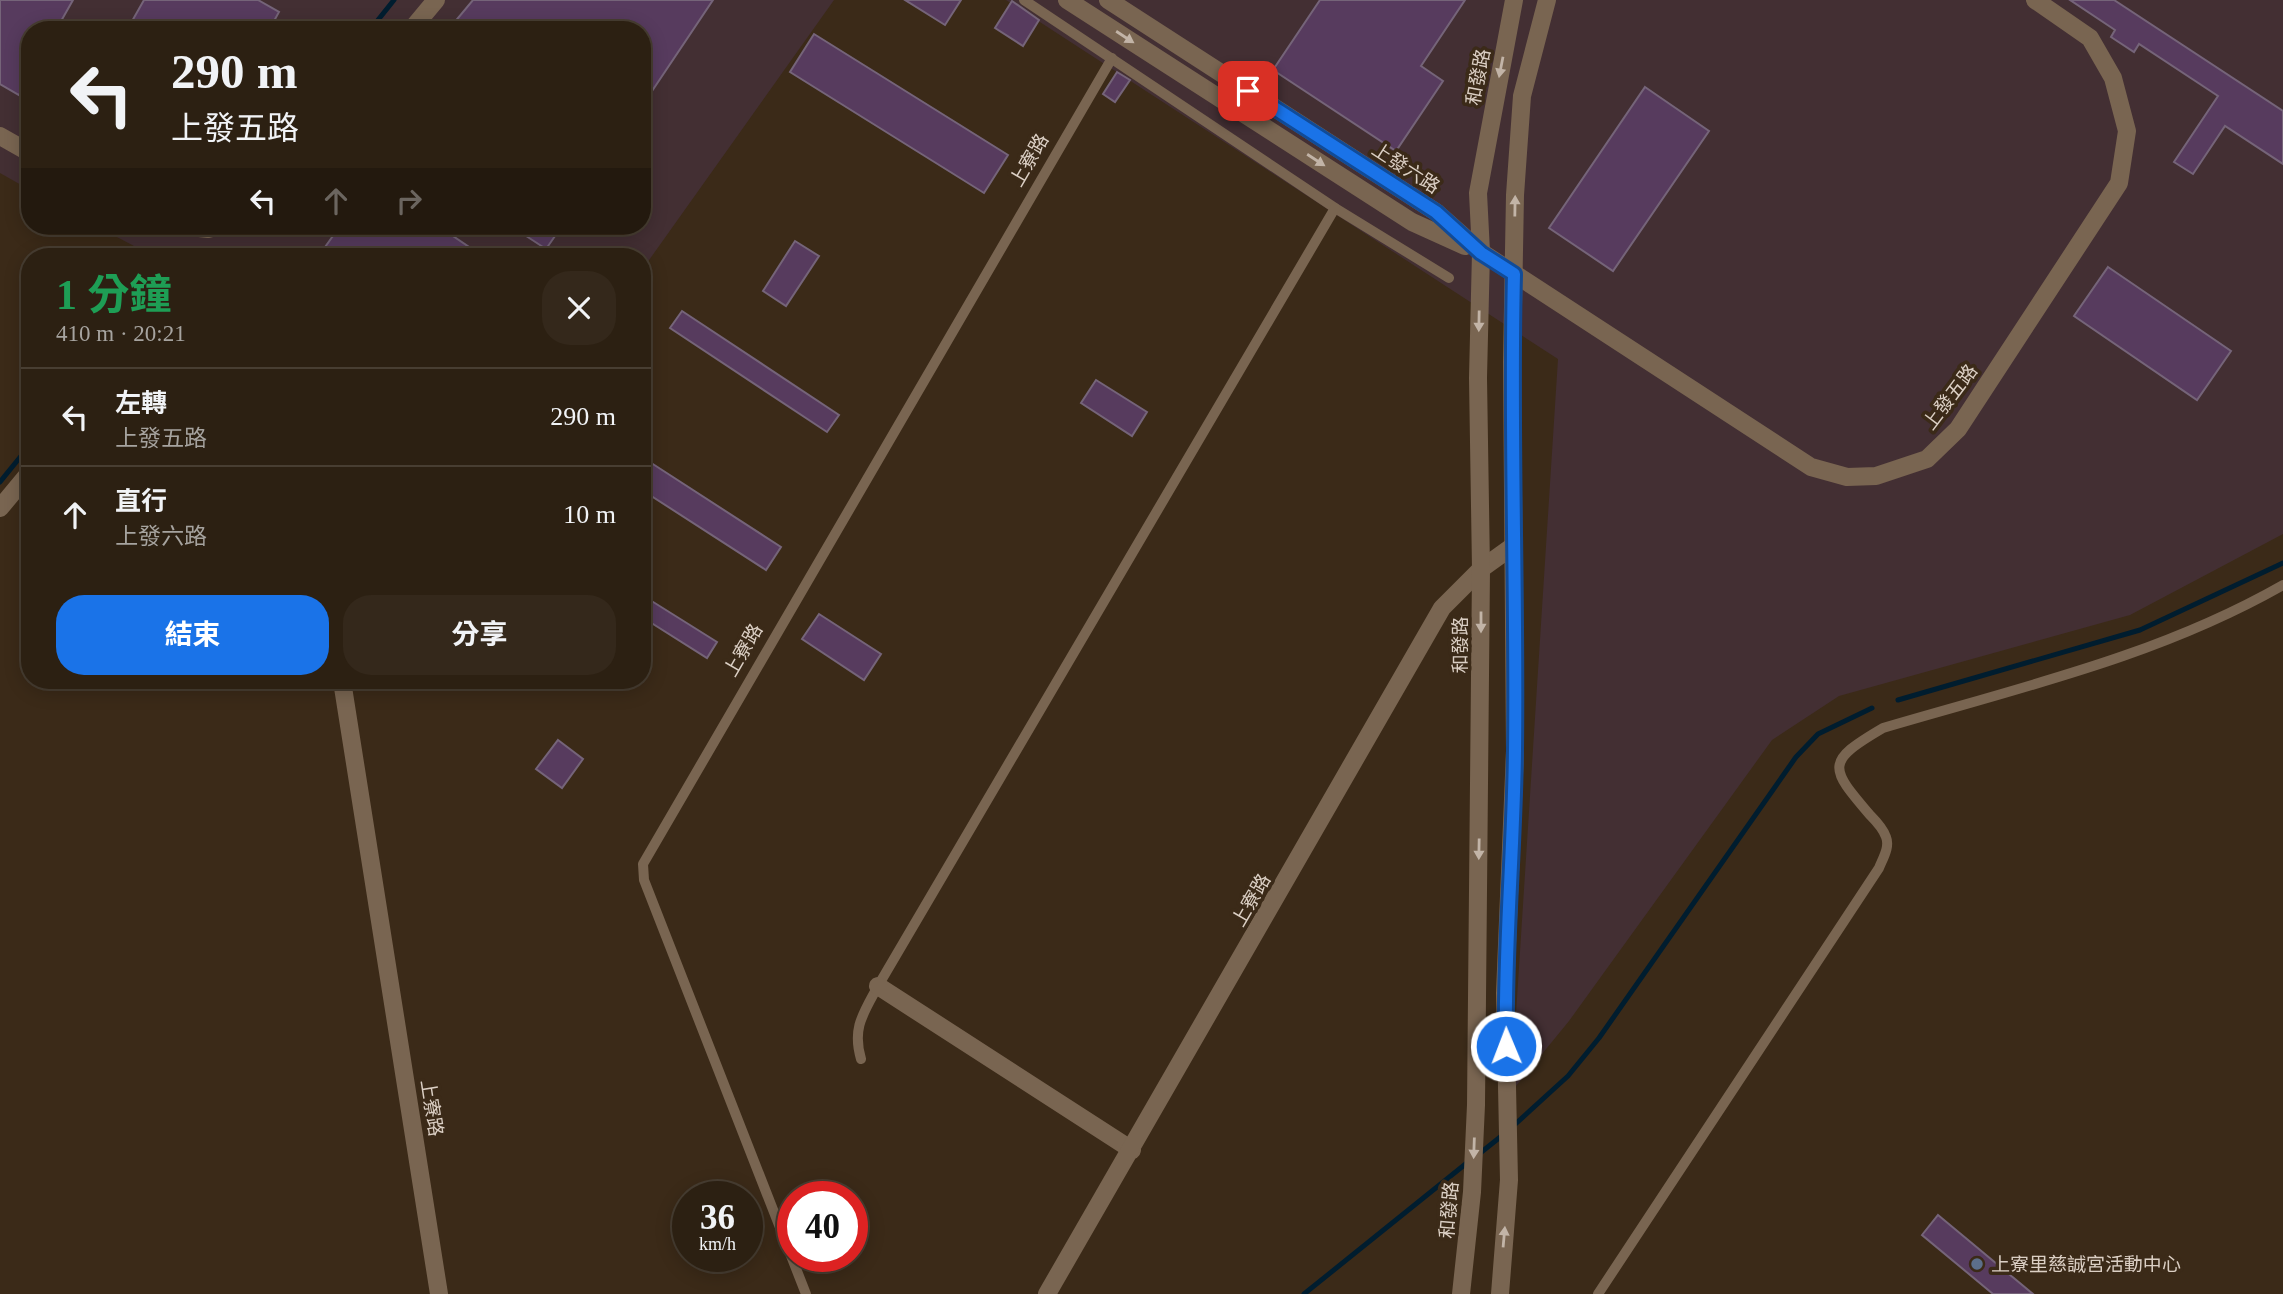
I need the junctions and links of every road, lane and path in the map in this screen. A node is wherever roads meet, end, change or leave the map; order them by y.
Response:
1 (436, 0) edge
2 (1024, 0) edge
3 (1067, 0) edge
4 (1108, 0) edge
5 (1514, 0) edge
6 (1547, 0) edge
7 (2035, 0) edge
8 (418, 21) edge
9 (1112, 58) junction
10 (0, 136) edge
11 (21, 148) edge
12 (1335, 208) junction
13 (1481, 253) junction
14 (1514, 274) junction
15 (1448, 278) dead end
16 (21, 483) edge
17 (0, 508) edge
18 (1513, 546) junction
19 (1481, 569) junction
20 (2283, 585) edge
21 (343, 689) edge
22 (878, 986) junction
23 (861, 1059) dead end
24 (1132, 1150) junction
25 (439, 1294) edge
26 (806, 1294) edge
27 (1047, 1294) edge
28 (1461, 1294) edge
29 (1500, 1294) edge
30 (1598, 1294) edge

1 - 8 street
2 - 9 lane
3 -> 13 street
4 - 13 street, 上發六路
5 -> 13 street, 和發路
14 -> 6 street
7 - 14 street, 上發五路
9 - 12 lane
9 - 26 lane, 上寮路
10 - 11 street
12 - 15 lane
12 - 22 lane
13 - 14 street, 上發五路
13 -> 19 street, 和發路
14 - 18 street
16 - 17 street
18 - 19 street, 上寮路
29 -> 18 street
19 - 24 street, 上寮路
19 -> 28 street, 和發路
20 - 30 lane
21 - 25 street, 上寮路
22 - 23 lane
22 - 24 street
24 - 27 street, 上寮路

